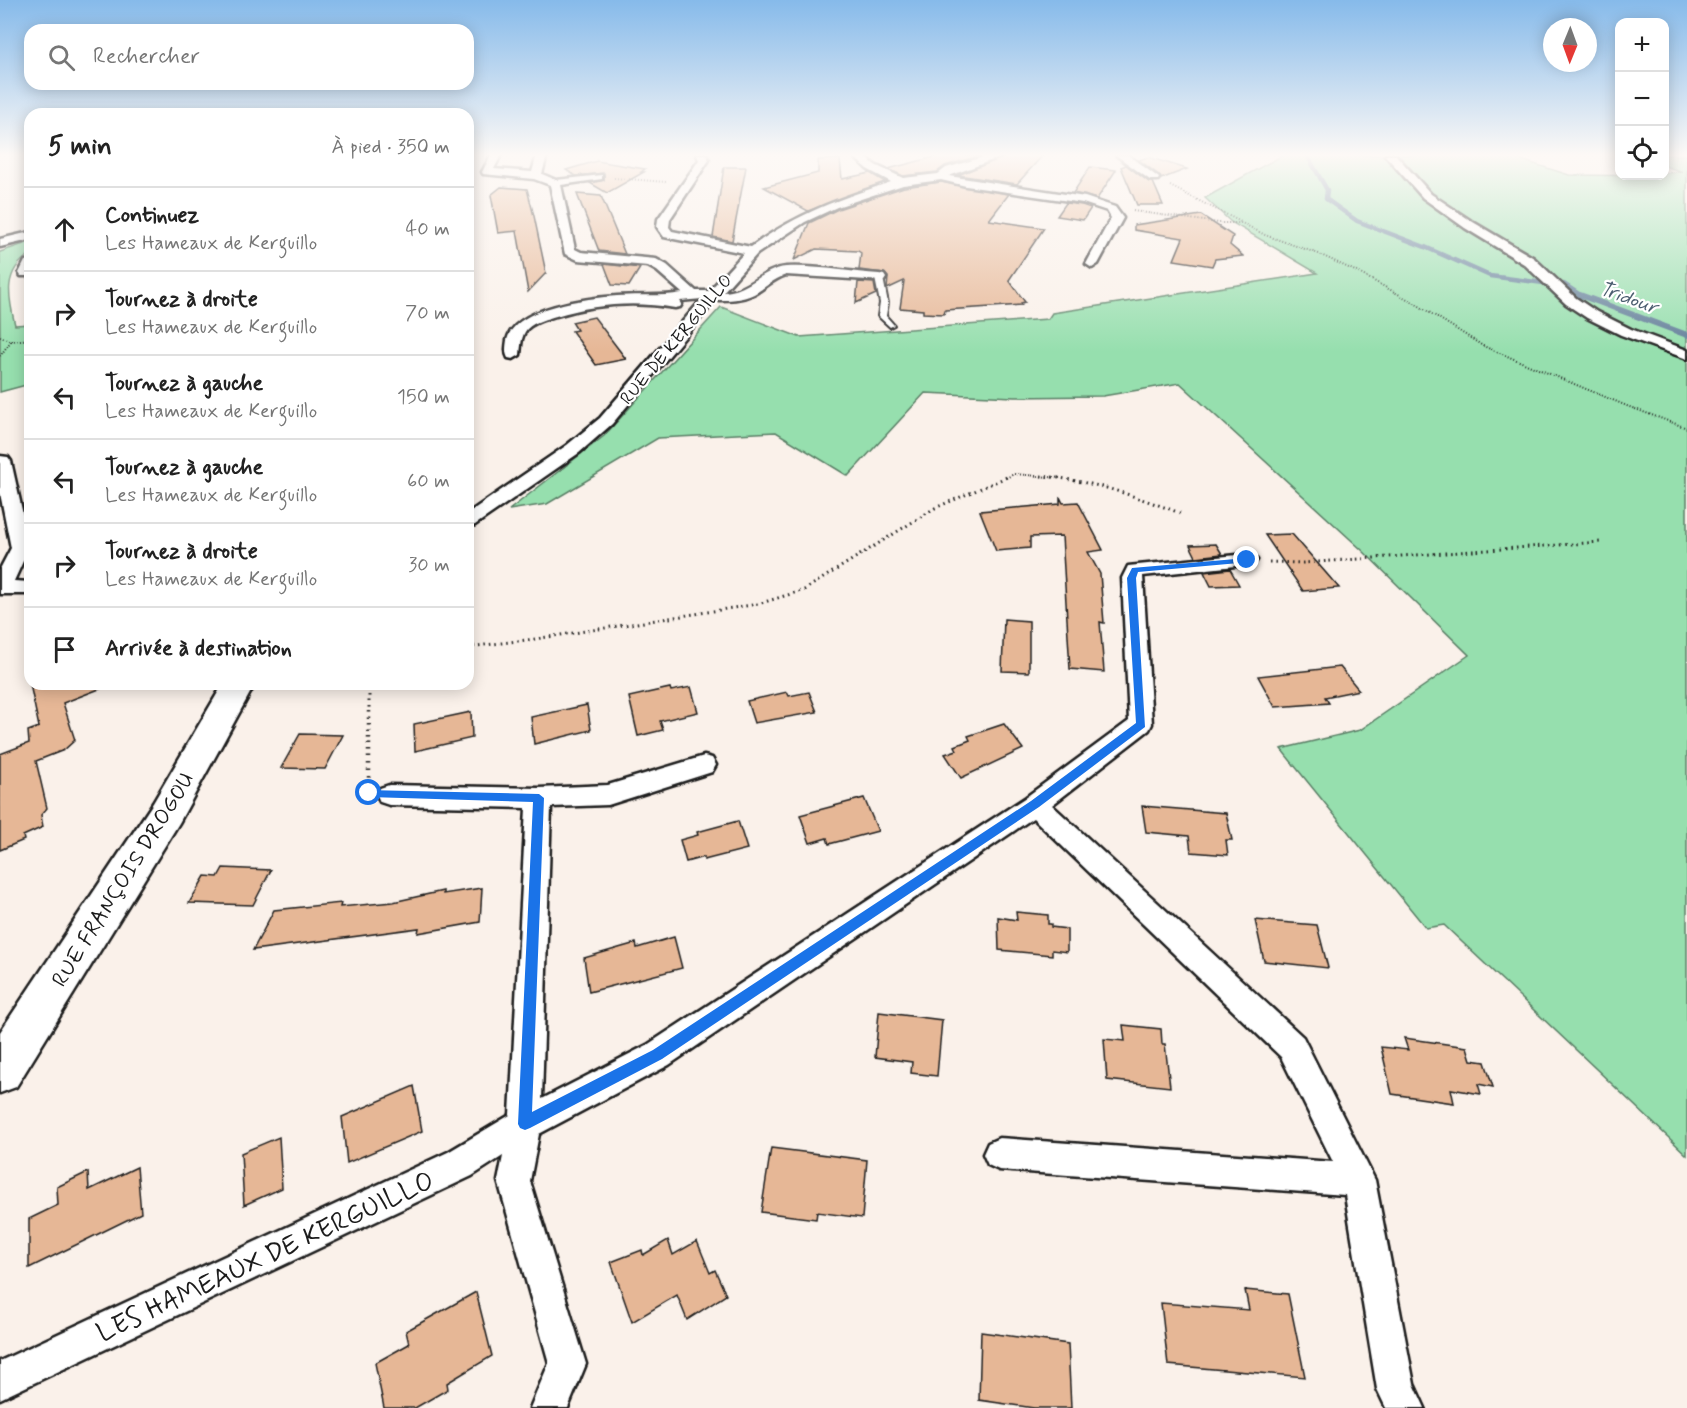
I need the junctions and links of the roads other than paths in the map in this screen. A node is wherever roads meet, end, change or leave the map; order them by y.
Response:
1 (563, 221) edge
2 (664, 221) edge
3 (798, 221) edge
4 (1116, 221) edge
5 (1463, 221) edge
6 (24, 237) edge
7 (0, 243) edge
8 (753, 251) junction
9 (1092, 264) dead end
10 (674, 277) junction
11 (879, 278) joint
12 (692, 295) junction
13 (712, 296) junction
14 (662, 301) junction
15 (700, 310) junction
16 (890, 325) dead end
17 (513, 355) dead end
18 (1687, 355) edge
19 (0, 461) edge
20 (474, 517) edge
21 (1247, 560) road end
22 (0, 588) edge
23 (24, 588) edge
24 (236, 690) edge
25 (704, 765) dead end
26 (389, 795) road end
27 (539, 798) junction
28 (1035, 804) junction
29 (0, 1071) edge
30 (525, 1124) junction
31 (999, 1154) dead end
32 (1359, 1180) junction
33 (0, 1380) edge
34 (549, 1408) edge
35 (1406, 1408) edge

1 - 10 street
2 - 8 street
3 - 8 street, RUE DE KERGUILLO
4 - 9 street
5 - 18 street
6 - 7 street
8 - 13 street, RUE DE KERGUILLO
10 - 12 street
10 - 14 street
11 - 13 street
11 - 16 lane
12 - 13 street
12 - 14 street
13 - 15 street, RUE DE KERGUILLO
14 - 15 street
14 - 17 street
15 - 20 street, RUE DE KERGUILLO
19 - 22 street
21 - 28 street, LES HAMEAUX DE KERGUILLO
22 - 23 street
24 - 29 street, RUE FRANÇOIS DROGOU
25 - 27 street
26 - 27 street
27 - 30 street
28 - 30 street, LES HAMEAUX DE KERGUILLO
28 - 32 street
30 - 33 street, LES HAMEAUX DE KERGUILLO
30 - 34 street
31 - 32 street
32 - 35 street

